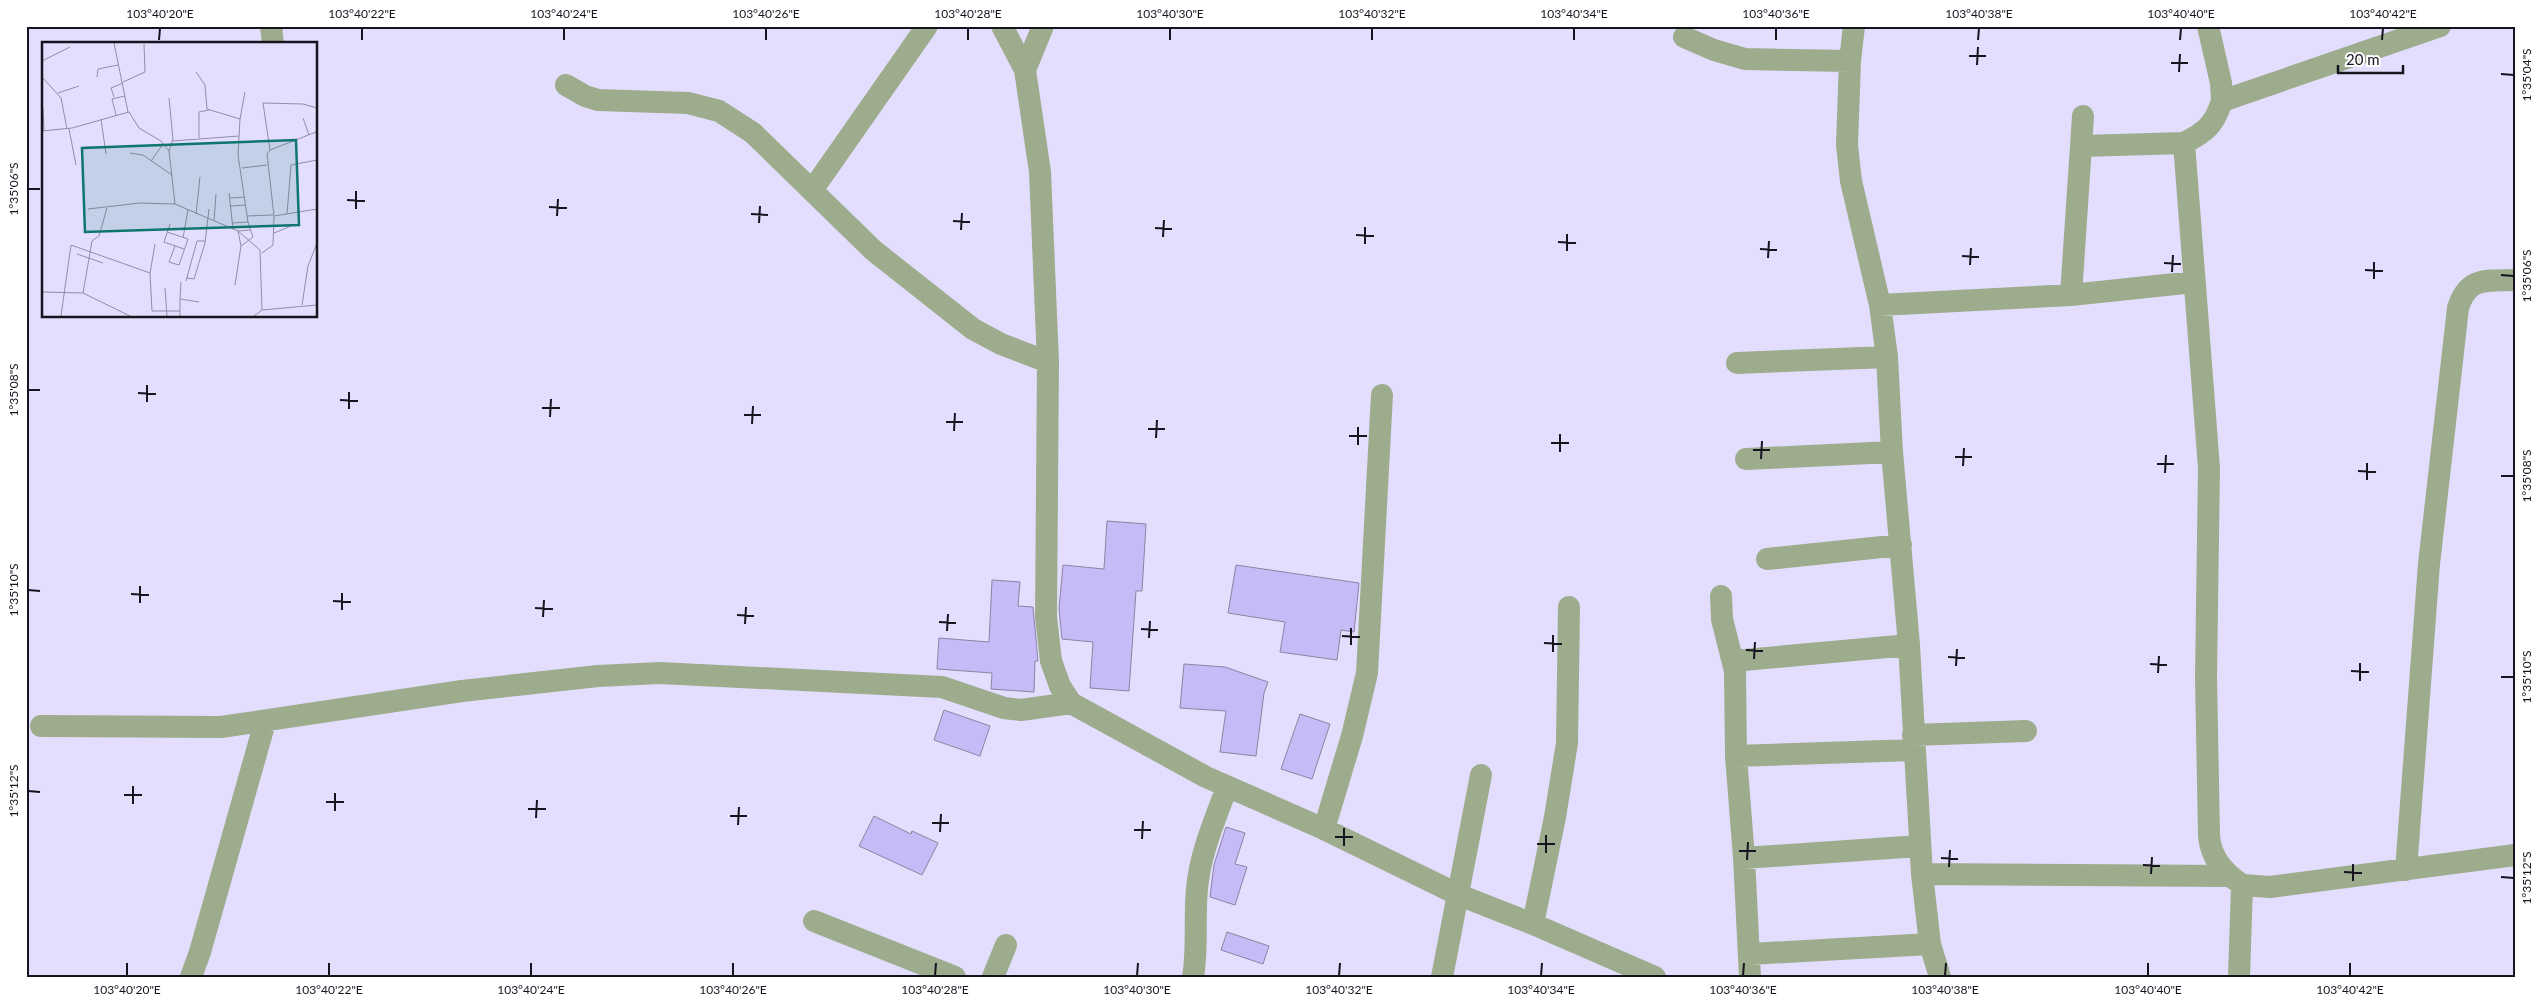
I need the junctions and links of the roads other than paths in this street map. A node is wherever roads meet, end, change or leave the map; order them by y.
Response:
1 (271, 26) edge
2 (926, 26) edge
3 (1002, 26) edge
4 (1043, 26) edge
5 (1854, 26) edge
6 (2208, 26) edge
7 (2440, 26) edge
8 (1684, 37) dead end
9 (273, 42) edge
10 (1850, 61) junction
11 (1026, 70) junction
12 (566, 85) dead end
13 (2222, 100) junction
14 (2083, 116) dead end
15 (2184, 143) junction
16 (2082, 146) junction
17 (813, 189) junction
18 (2515, 280) edge
19 (2194, 282) junction
20 (2071, 295) junction
21 (1880, 306) junction
22 (1887, 357) junction
23 (1048, 362) junction
24 (1737, 363) dead end
25 (1382, 395) dead end
26 (1892, 452) junction
27 (1746, 459) dead end
28 (1901, 546) junction
29 (1767, 559) dead end
30 (1722, 596) dead end
31 (1569, 607) dead end
32 (1908, 645) junction
33 (1733, 661) junction
34 (1071, 703) junction
35 (266, 722) junction
36 (41, 726) dead end
37 (2026, 731) dead end
38 (1913, 743) junction
39 (1736, 756) junction
40 (1481, 775) dead end
41 (1227, 786) junction
42 (1324, 829) junction
43 (1919, 846) junction
44 (2515, 855) edge
45 (1744, 858) junction
46 (2406, 870) junction
47 (1922, 874) junction
48 (2236, 880) junction
49 (1459, 895) junction
50 (814, 921) dead end
51 (1533, 924) junction
52 (1930, 944) junction
53 (1006, 945) dead end
54 (1750, 954) junction
55 (191, 977) edge
56 (955, 977) edge
57 (993, 977) edge
58 (1193, 977) edge
59 (1442, 977) edge
60 (1655, 977) edge
61 (1750, 977) edge
62 (1940, 977) edge
63 (2239, 977) edge

1 - 9 street
2 - 17 street
3 - 11 street
4 - 11 street
5 - 10 street
6 - 13 street
7 - 13 street
8 - 10 street
10 - 21 street
11 - 23 street
12 - 17 street
13 - 15 street
14 - 16 street
15 - 16 street
15 - 19 street
16 - 20 street
17 - 23 street
18 - 46 street
19 - 20 street
19 - 48 street
20 - 21 street
21 - 22 street
22 - 24 street
22 - 26 street
23 - 34 street
25 - 42 street
26 - 27 street
26 - 28 street
28 - 29 street
28 - 32 street
30 - 33 street
31 - 51 street
32 - 33 street
32 - 38 street
33 - 39 street
34 - 35 street
34 - 41 street
35 - 36 street
35 - 55 street
37 - 38 street
38 - 39 street
38 - 43 street
39 - 45 street
40 - 49 street
41 - 42 street
41 - 58 street
42 - 49 street
43 - 45 street
43 - 47 street
44 - 46 street
45 - 54 street
46 - 48 street
47 - 48 street
47 - 52 street
48 - 63 street
49 - 51 street
49 - 59 street
50 - 56 street
51 - 60 street
52 - 54 street
52 - 62 street
53 - 57 street
54 - 61 street

